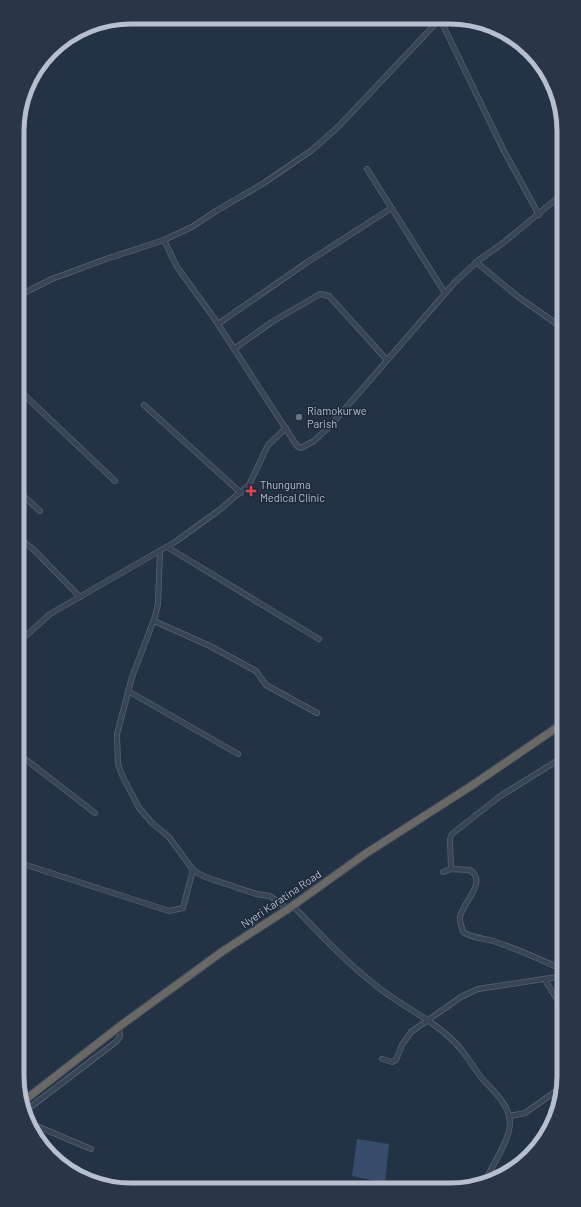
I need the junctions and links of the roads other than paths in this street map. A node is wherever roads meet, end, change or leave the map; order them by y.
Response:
1 (435, 24) edge
2 (442, 24) edge
3 (367, 169) dead end
4 (557, 199) edge
5 (390, 209) junction
6 (538, 215) junction
7 (164, 240) junction
8 (476, 262) junction
9 (24, 293) edge
10 (445, 293) junction
11 (218, 324) junction
12 (557, 324) edge
13 (234, 348) junction
14 (387, 360) junction
15 (24, 395) edge
16 (144, 405) dead end
17 (286, 428) junction
18 (115, 480) dead end
19 (241, 493) junction
20 (24, 497) edge
21 (40, 511) dead end
22 (24, 542) edge
23 (167, 547) junction
24 (160, 551) junction
25 (80, 597) junction
26 (154, 621) junction
27 (24, 637) edge
28 (319, 638) dead end
29 (128, 691) junction
30 (317, 713) dead end
31 (557, 727) edge
32 (238, 754) dead end
33 (24, 758) edge
34 (557, 760) edge
35 (95, 812) dead end
36 (24, 864) edge
37 (451, 869) junction
38 (193, 870) junction
39 (443, 872) dead end
40 (290, 908) junction
41 (557, 967) edge
42 (557, 977) edge
43 (545, 980) junction
44 (557, 998) edge
45 (427, 1020) junction
46 (120, 1026) junction
47 (382, 1058) dead end
48 (556, 1091) edge
49 (26, 1099) edge
50 (29, 1108) edge
51 (509, 1116) junction
52 (36, 1126) edge
53 (91, 1149) dead end
54 (488, 1176) edge

1 - 7 street
2 - 6 street
3 - 5 street
4 - 6 street
5 - 10 street
5 - 11 street
6 - 8 street
7 - 9 street
7 - 11 street
8 - 10 street
8 - 12 street
10 - 14 street
11 - 13 street
13 - 14 street
13 - 17 street
14 - 17 street
15 - 18 street
16 - 19 street
17 - 19 street
19 - 23 street
20 - 21 street
22 - 25 street
23 - 24 street
23 - 28 street
24 - 25 street
24 - 26 street
25 - 27 street
26 - 29 street
26 - 30 street
29 - 32 street
29 - 38 street
31 - 40 highway, Nyeri Karatina Road
33 - 35 street
34 - 37 street
36 - 38 street
37 - 39 street
37 - 41 street
38 - 40 street
40 - 45 street
40 - 46 highway, Nyeri Karatina Road
42 - 43 street
43 - 44 street
43 - 45 street
45 - 47 street
45 - 51 street
46 - 49 highway, Nyeri Karatina Road
46 - 50 street
48 - 51 street
51 - 54 street
52 - 53 street

